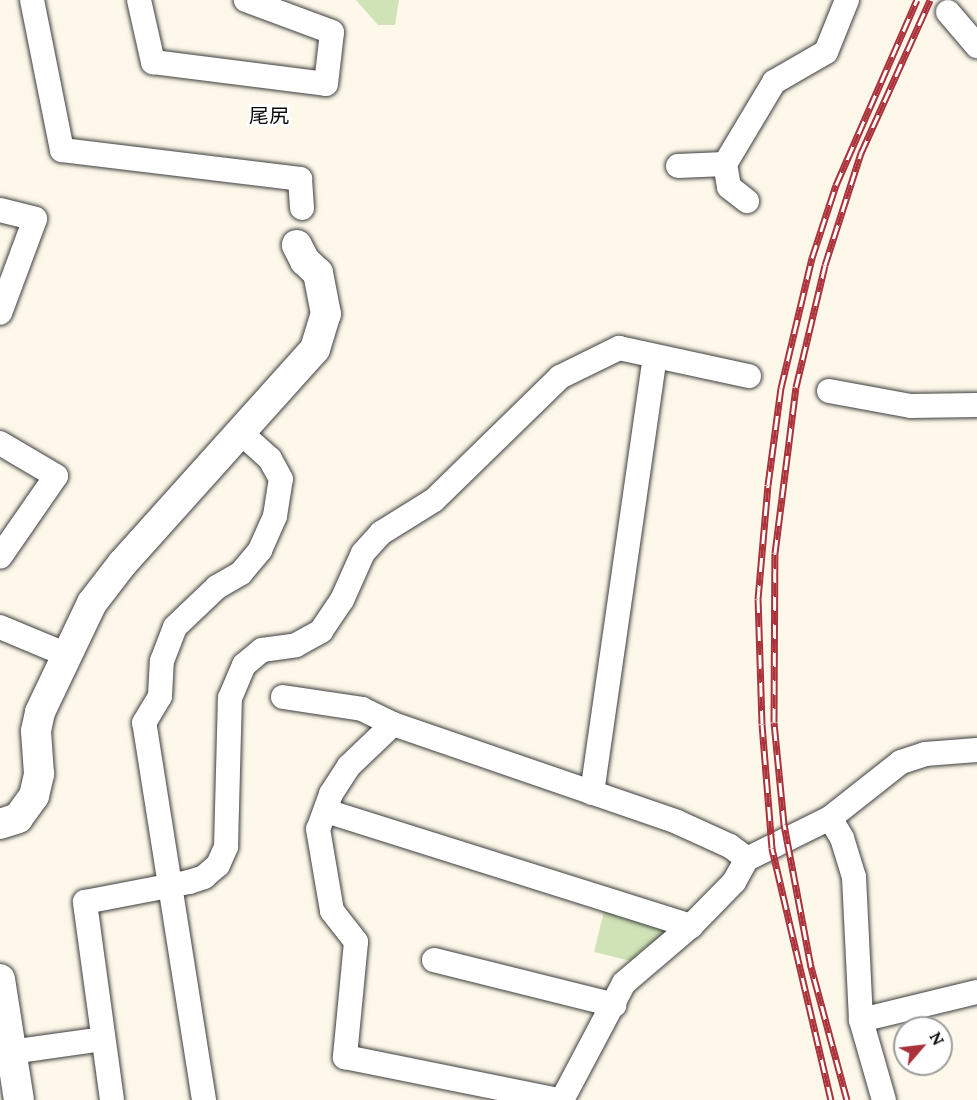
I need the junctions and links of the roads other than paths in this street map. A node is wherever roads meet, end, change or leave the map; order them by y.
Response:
1 (32, 0) edge
2 (139, 0) edge
3 (246, 0) edge
4 (847, 0) edge
5 (948, 12) dead end
6 (977, 46) edge
7 (725, 164) junction
8 (678, 166) dead end
9 (747, 201) dead end
10 (302, 208) dead end
11 (0, 210) edge
12 (297, 245) dead end
13 (0, 313) edge
14 (654, 358) junction
15 (749, 376) dead end
16 (830, 391) dead end
17 (977, 405) edge
18 (241, 433) junction
19 (0, 444) edge
20 (0, 557) edge
21 (0, 627) edge
22 (67, 655) junction
23 (283, 697) dead end
24 (393, 724) junction
25 (977, 750) edge
26 (592, 793) junction
27 (326, 811) junction
28 (830, 818) junction
29 (0, 824) edge
30 (747, 859) junction
31 (171, 886) junction
32 (691, 926) junction
33 (434, 960) dead end
34 (0, 979) edge
35 (977, 992) edge
36 (614, 1005) junction
37 (861, 1020) junction
38 (102, 1039) junction
39 (11, 1052) junction
40 (19, 1100) edge
41 (112, 1100) edge
42 (204, 1100) edge
43 (560, 1100) edge
44 (884, 1100) edge

1 - 10 street
2 - 3 street
4 - 7 street
5 - 6 street
7 - 8 street
7 - 9 street
11 - 13 street
12 - 18 street
14 - 15 street
14 - 26 street
14 - 31 street
16 - 17 street
18 - 22 street
18 - 31 street
19 - 20 street
21 - 22 street
22 - 29 street
23 - 24 street
24 - 26 street
24 - 27 street
25 - 28 street
26 - 30 street
27 - 32 street
27 - 43 street
28 - 30 street
28 - 37 street
30 - 32 street
31 - 38 street
31 - 42 street
32 - 36 street
33 - 36 street
34 - 39 street
35 - 37 street
36 - 43 street
37 - 44 street
38 - 39 street
38 - 41 street
39 - 40 street

